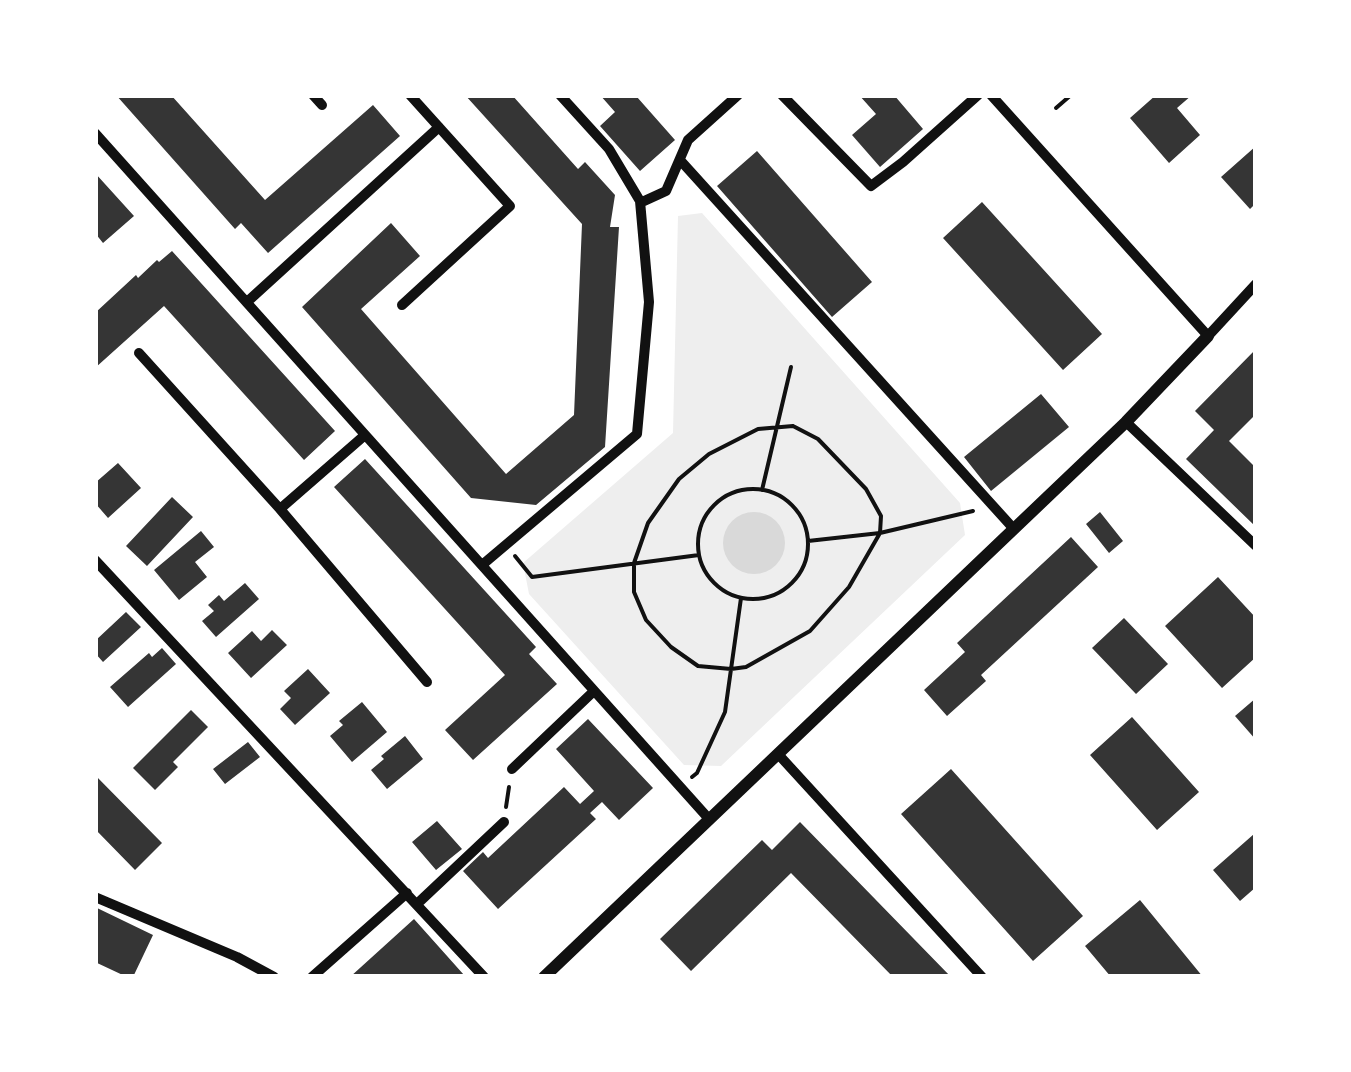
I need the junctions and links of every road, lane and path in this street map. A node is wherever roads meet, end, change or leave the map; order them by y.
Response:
1 (313, 95) edge
2 (410, 95) edge
3 (560, 95) edge
4 (738, 95) edge
5 (782, 95) edge
6 (978, 95) edge
7 (990, 95) edge
8 (1071, 95) edge
9 (322, 106) dead end
10 (1056, 108) dead end
11 (439, 127) junction
12 (95, 133) edge
13 (680, 160) junction
14 (640, 201) junction
15 (1256, 284) edge
16 (247, 302) junction
17 (402, 305) dead end
18 (1208, 336) junction
19 (139, 353) dead end
20 (791, 367) dead end
21 (1126, 422) junction
22 (775, 428) junction
23 (365, 435) junction
24 (762, 490) junction
25 (992, 506) junction
26 (280, 509) junction
27 (1013, 528) junction
28 (880, 533) junction
29 (808, 541) junction
30 (506, 544) junction
31 (1256, 546) edge
32 (700, 555) junction
33 (95, 560) edge
34 (634, 563) junction
35 (482, 565) junction
36 (741, 598) junction
37 (731, 669) junction
38 (428, 682) dead end
39 (594, 691) junction
40 (778, 754) junction
41 (512, 769) joint
42 (682, 787) junction
43 (709, 820) junction
44 (504, 822) joint
45 (407, 893) junction
46 (95, 897) edge
47 (417, 904) junction
48 (274, 977) edge
49 (312, 977) edge
50 (484, 977) edge
51 (544, 977) edge
52 (982, 977) edge

1 - 9 street
2 - 11 street
3 - 14 street
4 - 13 street
5 - 6 street
7 - 18 street
8 - 10 path
11 - 16 street
11 - 17 street
12 - 16 street
13 - 14 street
13 - 25 street
14 - 30 street
15 - 18 street
16 - 23 street
18 - 21 street
19 - 26 street
20 - 22 path
21 - 27 street
21 - 31 street
22 - 24 path
22 - 28 path
22 - 34 path
23 - 26 street
23 - 35 street
24 - 29 path
24 - 32 path
25 - 27 street
25 - 28 path
26 - 38 street
27 - 40 street
28 - 29 path
28 - 37 path
29 - 36 path
30 - 34 path
30 - 35 street
32 - 34 path
32 - 36 path
33 - 45 street
34 - 37 path
35 - 39 street
36 - 37 path
37 - 42 path
39 - 41 street
39 - 42 street
40 - 43 street
40 - 52 street
41 - 44 path
42 - 43 street
43 - 51 street
44 - 47 street
45 - 47 street
45 - 49 street
46 - 48 street
47 - 50 street

